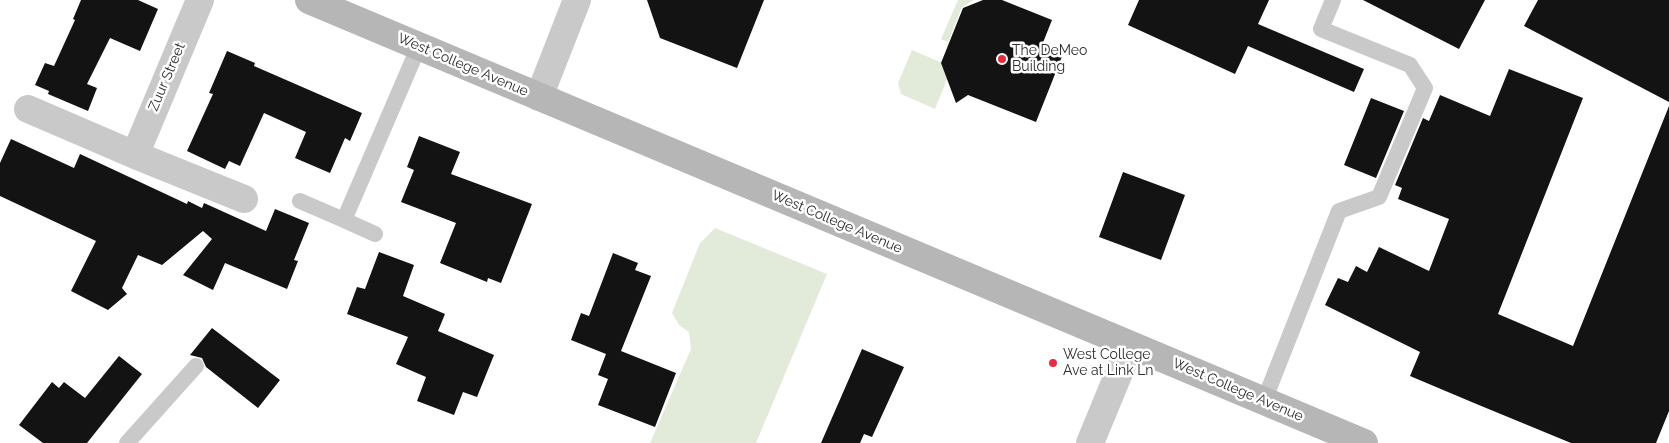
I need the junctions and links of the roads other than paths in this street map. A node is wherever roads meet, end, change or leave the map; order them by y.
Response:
1 (200, 0) edge
2 (309, 0) edge
3 (577, 0) edge
4 (1333, 0) edge
5 (418, 46) junction
6 (538, 97) junction
7 (28, 109) dead end
8 (135, 155) junction
9 (244, 199) dead end
10 (300, 201) dead end
11 (344, 220) junction
12 (375, 234) dead end
13 (1130, 346) junction
14 (196, 366) dead end
15 (1264, 401) junction
16 (127, 443) edge
17 (1090, 443) edge
18 (1364, 443) edge

1 - 8 street, Zuur Street
2 - 5 main road, West College Avenue
3 - 6 street
4 - 15 lane
5 - 6 main road, West College Avenue
5 - 11 lane
6 - 13 main road, West College Avenue
7 - 8 street
8 - 9 street
10 - 11 lane
11 - 12 lane
13 - 15 main road, West College Avenue
13 - 17 street
14 - 16 lane
15 - 18 main road, West College Avenue

